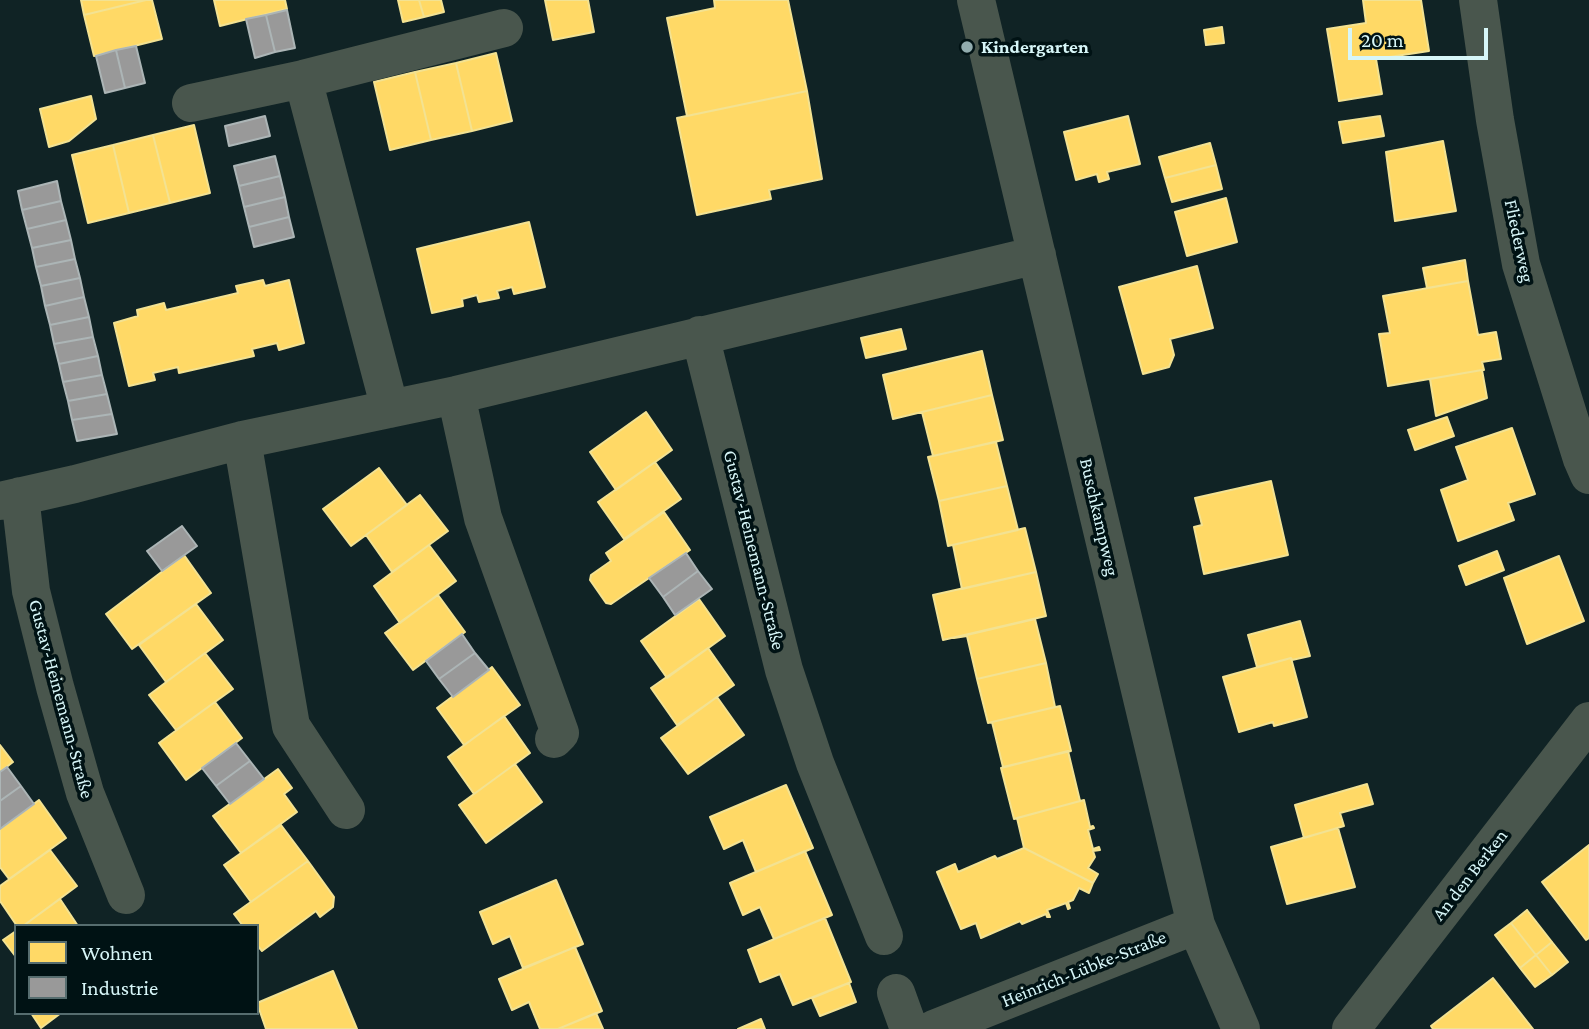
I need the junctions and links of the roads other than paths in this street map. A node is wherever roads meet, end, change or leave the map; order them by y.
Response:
1 (976, 0) edge
2 (1478, 0) edge
3 (504, 28) dead end
4 (303, 79) junction
5 (191, 103) dead end
6 (1037, 255) junction
7 (700, 335) junction
8 (456, 396) junction
9 (390, 409) junction
10 (242, 440) junction
11 (1589, 475) edge
12 (10, 498) edge
13 (1589, 721) edge
14 (554, 739) dead end
15 (345, 810) dead end
16 (126, 895) dead end
17 (1196, 925) junction
18 (884, 936) dead end
19 (895, 993) dead end
20 (909, 1029) edge
21 (934, 1029) edge
22 (1241, 1029) edge
23 (1351, 1029) edge

1 - 6 street, Buschkampweg
2 - 11 street, Fliederweg
3 - 4 street
4 - 5 street
4 - 9 street
6 - 7 street, Gustav-Heinemann-Straße
6 - 17 street, Buschkampweg
7 - 8 street, Gustav-Heinemann-Straße
7 - 18 street, Gustav-Heinemann-Straße
8 - 9 street, Gustav-Heinemann-Straße
8 - 14 street
9 - 10 street, Gustav-Heinemann-Straße
10 - 12 street, Gustav-Heinemann-Straße
10 - 15 street
12 - 16 street, Gustav-Heinemann-Straße
13 - 23 street, An den Berken
17 - 21 street, Heinrich-Lübke-Straße
17 - 22 street, Buschkampweg
19 - 20 street

